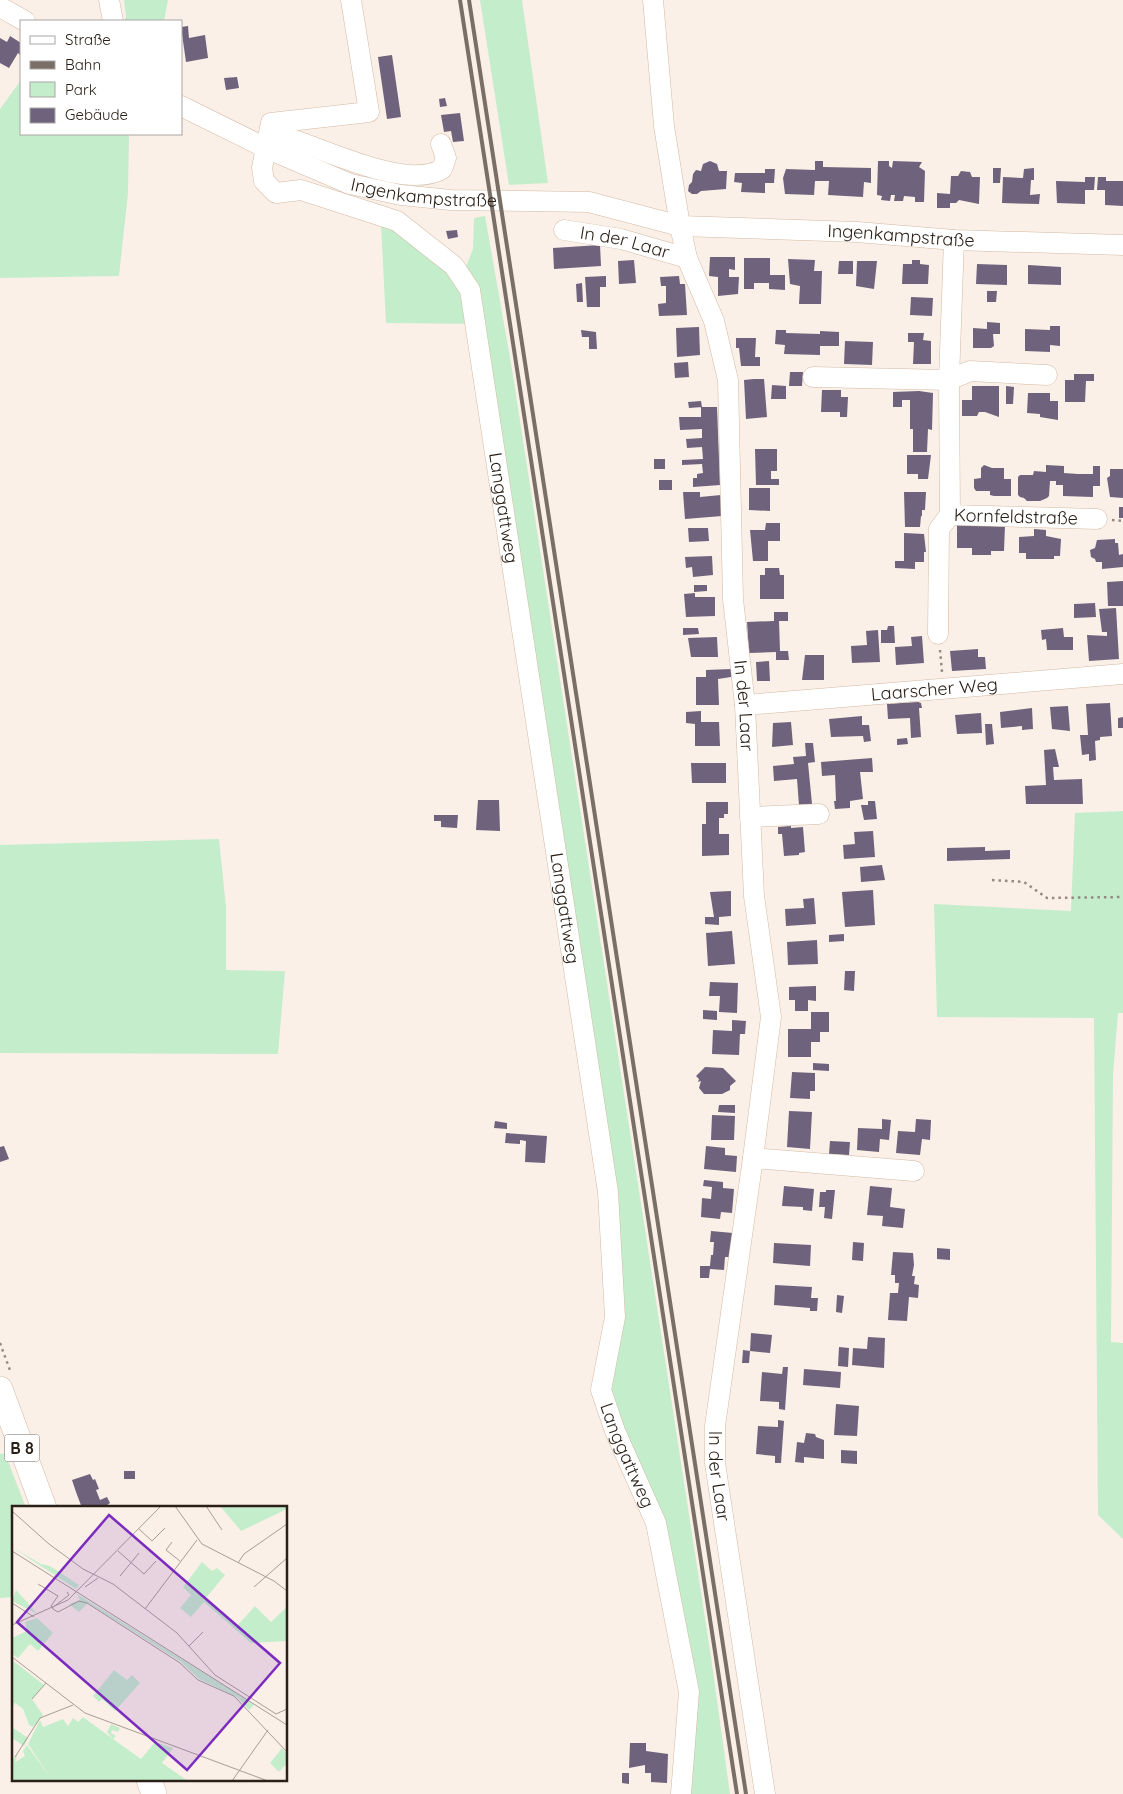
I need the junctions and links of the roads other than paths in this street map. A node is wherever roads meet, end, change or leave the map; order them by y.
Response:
1 (110, 0) edge
2 (351, 0) edge
3 (653, 0) edge
4 (0, 7) edge
5 (23, 20) edge
6 (112, 20) edge
7 (182, 106) edge
8 (441, 144) dead end
9 (266, 148) junction
10 (680, 226) junction
11 (564, 230) dead end
12 (954, 240) junction
13 (1123, 245) edge
14 (687, 258) junction
15 (1047, 375) dead end
16 (813, 377) dead end
17 (949, 380) junction
18 (950, 515) junction
19 (1097, 519) dead end
20 (938, 634) road end
21 (1123, 674) edge
22 (745, 705) junction
23 (819, 814) dead end
24 (750, 817) junction
25 (754, 1158) junction
26 (914, 1171) dead end
27 (0, 1389) edge
28 (43, 1506) edge
29 (150, 1782) edge
30 (154, 1794) edge
31 (681, 1794) edge
32 (764, 1794) edge

1 - 6 street
2 - 9 street
3 - 10 street
4 - 5 street
7 - 9 street, Ingenkampstraße
8 - 9 street
9 - 10 street, Ingenkampstraße
9 - 31 street, Langgattweg
10 - 12 street, Ingenkampstraße
10 - 14 street, In der Laar
11 - 14 street, In der Laar
12 - 13 street, Ingenkampstraße
12 - 17 street, Kornfeldstraße
14 - 22 street, In der Laar
15 - 17 street
16 - 17 street
17 - 18 street, Kornfeldstraße
18 - 19 street, Kornfeldstraße
18 - 20 street
21 - 22 street, Laarscher Weg
22 - 24 street, In der Laar
23 - 24 street
24 - 25 street, In der Laar
25 - 26 street
25 - 32 street, In der Laar
27 - 28 main road, B 8
29 - 30 main road

